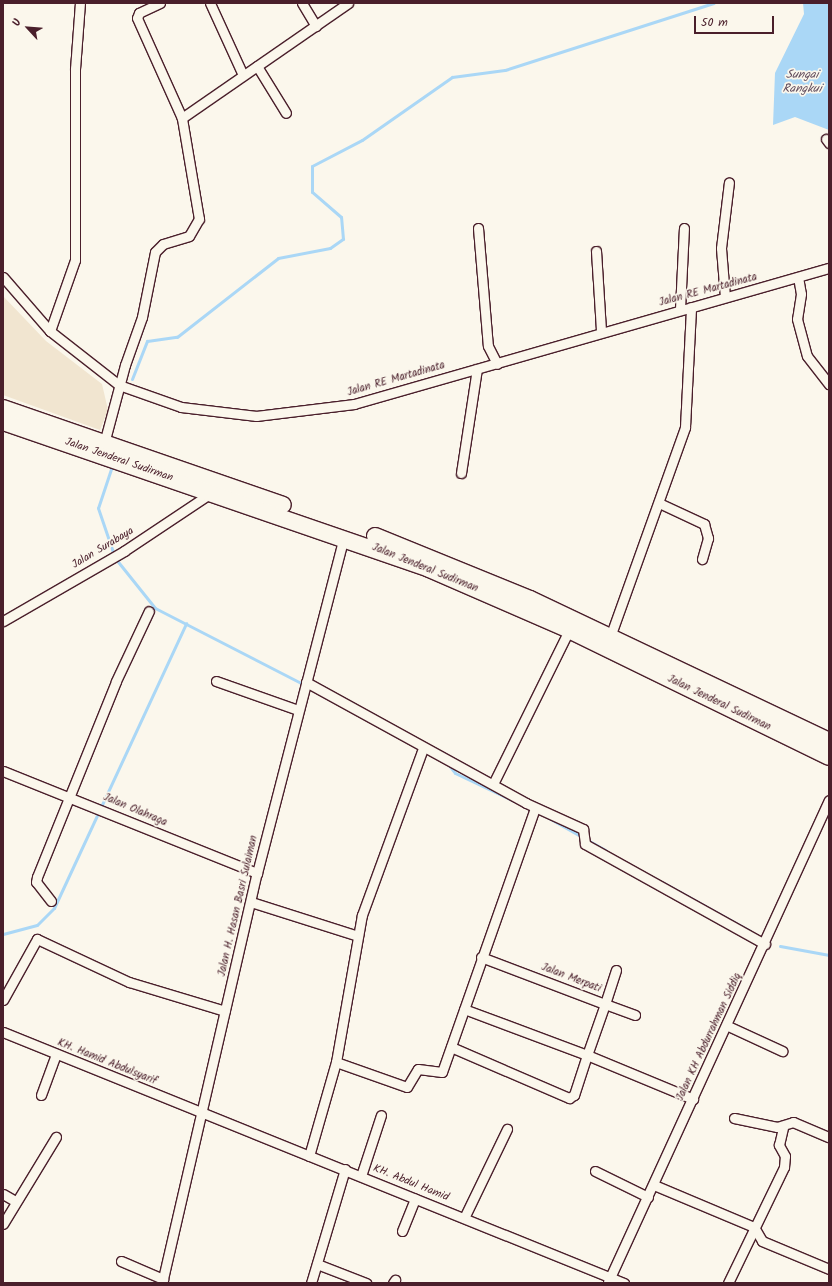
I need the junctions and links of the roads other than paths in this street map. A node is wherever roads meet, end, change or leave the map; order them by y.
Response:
1 (80, 3) edge
2 (160, 3) edge
3 (210, 3) edge
4 (302, 3) edge
5 (348, 3) edge
6 (316, 26) junction
7 (257, 66) junction
8 (243, 75) junction
9 (286, 113) dead end
10 (182, 118) junction
11 (729, 182) dead end
12 (478, 228) dead end
13 (684, 228) dead end
14 (596, 251) dead end
15 (829, 268) edge
16 (3, 277) edge
17 (798, 277) junction
18 (725, 297) junction
19 (691, 307) junction
20 (680, 310) junction
21 (50, 331) junction
22 (601, 331) junction
23 (497, 364) junction
24 (477, 369) junction
25 (829, 384) edge
26 (119, 385) junction
27 (3, 408) edge
28 (3, 422) edge
29 (103, 448) junction
30 (461, 473) dead end
31 (212, 492) junction
32 (659, 503) junction
33 (344, 537) junction
34 (702, 559) dead end
35 (148, 611) dead end
36 (3, 621) edge
37 (569, 630) junction
38 (610, 636) junction
39 (216, 681) dead end
40 (306, 685) junction
41 (298, 710) junction
42 (829, 741) edge
43 (422, 751) junction
44 (829, 757) edge
45 (3, 771) edge
46 (493, 784) junction
47 (70, 796) junction
48 (829, 800) edge
49 (534, 811) junction
50 (257, 873) junction
51 (51, 901) dead end
52 (251, 902) junction
53 (358, 936) junction
54 (765, 944) junction
55 (481, 957) junction
56 (616, 970) dead end
57 (3, 1000) edge
58 (605, 1004) junction
59 (464, 1009) junction
60 (225, 1011) junction
61 (635, 1015) dead end
62 (728, 1026) junction
63 (3, 1032) edge
64 (451, 1047) junction
65 (782, 1051) dead end
66 (56, 1054) junction
67 (587, 1055) junction
68 (336, 1062) junction
69 (41, 1095) dead end
70 (693, 1099) junction
71 (202, 1113) junction
72 (381, 1115) dead end
73 (734, 1118) dead end
74 (783, 1127) junction
75 (507, 1129) dead end
76 (56, 1137) dead end
77 (829, 1137) edge
78 (309, 1156) junction
79 (345, 1169) junction
80 (595, 1171) dead end
81 (361, 1176) junction
82 (654, 1185) junction
83 (3, 1194) edge
84 (648, 1197) junction
85 (415, 1198) junction
86 (15, 1201) junction
87 (464, 1218) junction
88 (3, 1224) edge
89 (754, 1227) junction
90 (402, 1231) dead end
91 (121, 1261) dead end
92 (317, 1264) junction
93 (829, 1269) edge
94 (609, 1280) edge
95 (163, 1281) edge
96 (311, 1283) edge
97 (366, 1283) edge
98 (624, 1283) edge
99 (728, 1283) edge

1 - 21 street
2 - 10 street
3 - 8 street
4 - 6 street
5 - 6 street
6 - 7 street
7 - 8 street
7 - 9 street
8 - 10 street
10 - 26 street
11 - 18 street
12 - 23 street
13 - 20 street
14 - 22 street
15 - 17 street, Jalan RE Martadinata
16 - 21 street, Jalan RE Martadinata
17 - 18 street, Jalan RE Martadinata
17 - 25 street
18 - 19 street, Jalan RE Martadinata
19 - 20 street, Jalan RE Martadinata
19 - 32 street
20 - 22 street, Jalan RE Martadinata
21 - 26 street, Jalan RE Martadinata
22 - 23 street, Jalan RE Martadinata
23 - 24 street, Jalan RE Martadinata
24 - 26 street, Jalan RE Martadinata
24 - 30 street
26 - 29 street
27 - 29 highway, Jalan Jenderal Sudirman
28 - 29 highway, Jalan Jenderal Sudirman
29 - 31 highway, Jalan Jenderal Sudirman
29 - 38 highway, Jalan Jenderal Sudirman
31 - 33 highway, Jalan Jenderal Sudirman
31 - 36 street, Jalan Surabaya
32 - 34 street
32 - 38 street
33 - 37 highway, Jalan Jenderal Sudirman
33 - 40 street, Jalan H. Hasan Basri Sulaiman
35 - 47 street
37 - 44 highway, Jalan Jenderal Sudirman
37 - 46 street
38 - 42 highway, Jalan Jenderal Sudirman
39 - 41 street
40 - 41 street, Jalan H. Hasan Basri Sulaiman
40 - 43 street
41 - 50 street, Jalan H. Hasan Basri Sulaiman
43 - 46 street
43 - 53 street
45 - 47 street, Jalan Olahraga
46 - 49 street
47 - 50 street, Jalan Olahraga
47 - 51 street
48 - 54 street, Jalan KH Abdurrahman Siddiq
49 - 54 street
49 - 55 street
50 - 52 street, Jalan H. Hasan Basri Sulaiman
52 - 53 street
52 - 60 street, Jalan H. Hasan Basri Sulaiman
53 - 68 street
54 - 62 street, Jalan KH Abdurrahman Siddiq
55 - 58 street, Jalan Merpati
55 - 59 street
56 - 58 street
57 - 60 street
58 - 61 street
58 - 67 street, Jalan Merpati
59 - 64 street
59 - 67 street
60 - 71 street, Jalan H. Hasan Basri Sulaiman
62 - 65 street
62 - 70 street, Jalan KH Abdurrahman Siddiq
63 - 66 street, KH. Hamid Abdulsyarif
64 - 67 street, Jalan Merpati
64 - 68 street
66 - 69 street
66 - 71 street, KH. Hamid Abdulsyarif
67 - 70 street
68 - 78 street
70 - 82 street, Jalan KH Abdurrahman Siddiq
71 - 78 street, KH. Abdul Hamid
71 - 95 street, Jalan H. Hasan Basri Sulaiman
72 - 81 street
73 - 74 street
74 - 77 street
74 - 89 street
75 - 87 street
76 - 86 street
78 - 79 street, KH. Abdul Hamid
79 - 81 street, KH. Abdul Hamid
79 - 92 street
80 - 84 street
81 - 85 street, KH. Abdul Hamid
82 - 84 street, Jalan KH Abdurrahman Siddiq
82 - 89 street
83 - 86 street
84 - 94 street, Jalan KH Abdurrahman Siddiq
85 - 87 street, KH. Abdul Hamid
85 - 90 street
86 - 88 street
87 - 94 street, KH. Abdul Hamid
89 - 93 street
89 - 99 street
91 - 95 street
92 - 96 street
92 - 97 street
94 - 98 street, KH. Abdul Hamid

